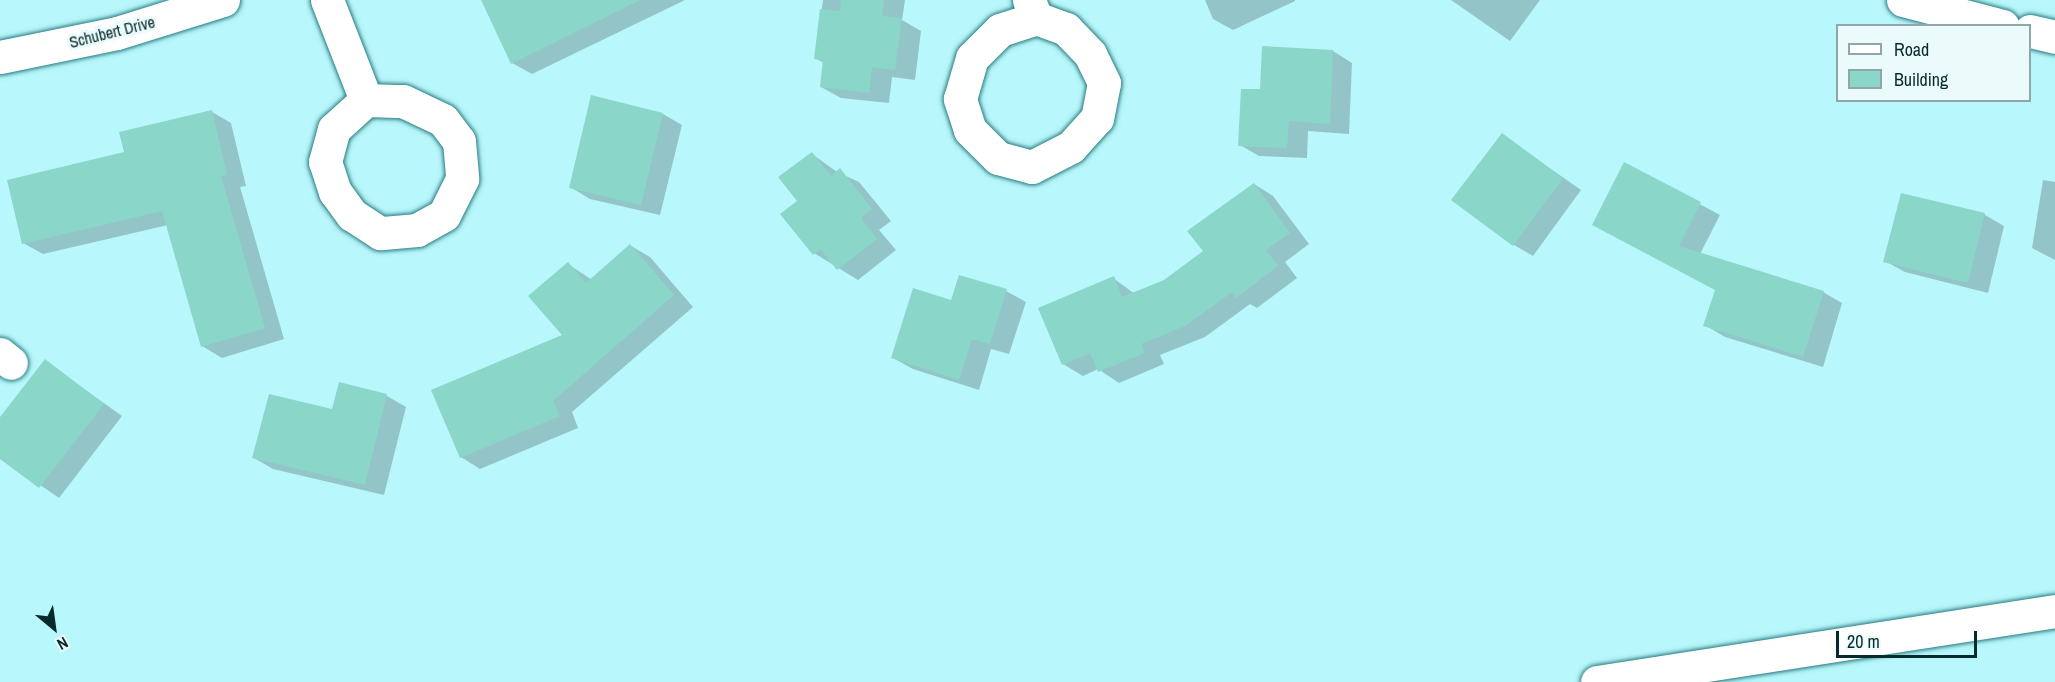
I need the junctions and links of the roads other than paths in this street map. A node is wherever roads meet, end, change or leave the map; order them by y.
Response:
1 (223, 0) edge
2 (327, 0) edge
3 (1903, 0) edge
4 (1033, 9) edge
5 (1995, 24) edge
6 (2031, 32) edge
7 (2055, 37) edge
8 (0, 57) edge
9 (366, 100) junction
10 (2055, 611) edge
11 (1598, 682) edge

1 - 8 main road, Schubert Drive
2 - 9 main road
3 - 5 main road
4 - 4 main road
6 - 7 main road
9 - 9 main road
10 - 11 main road

